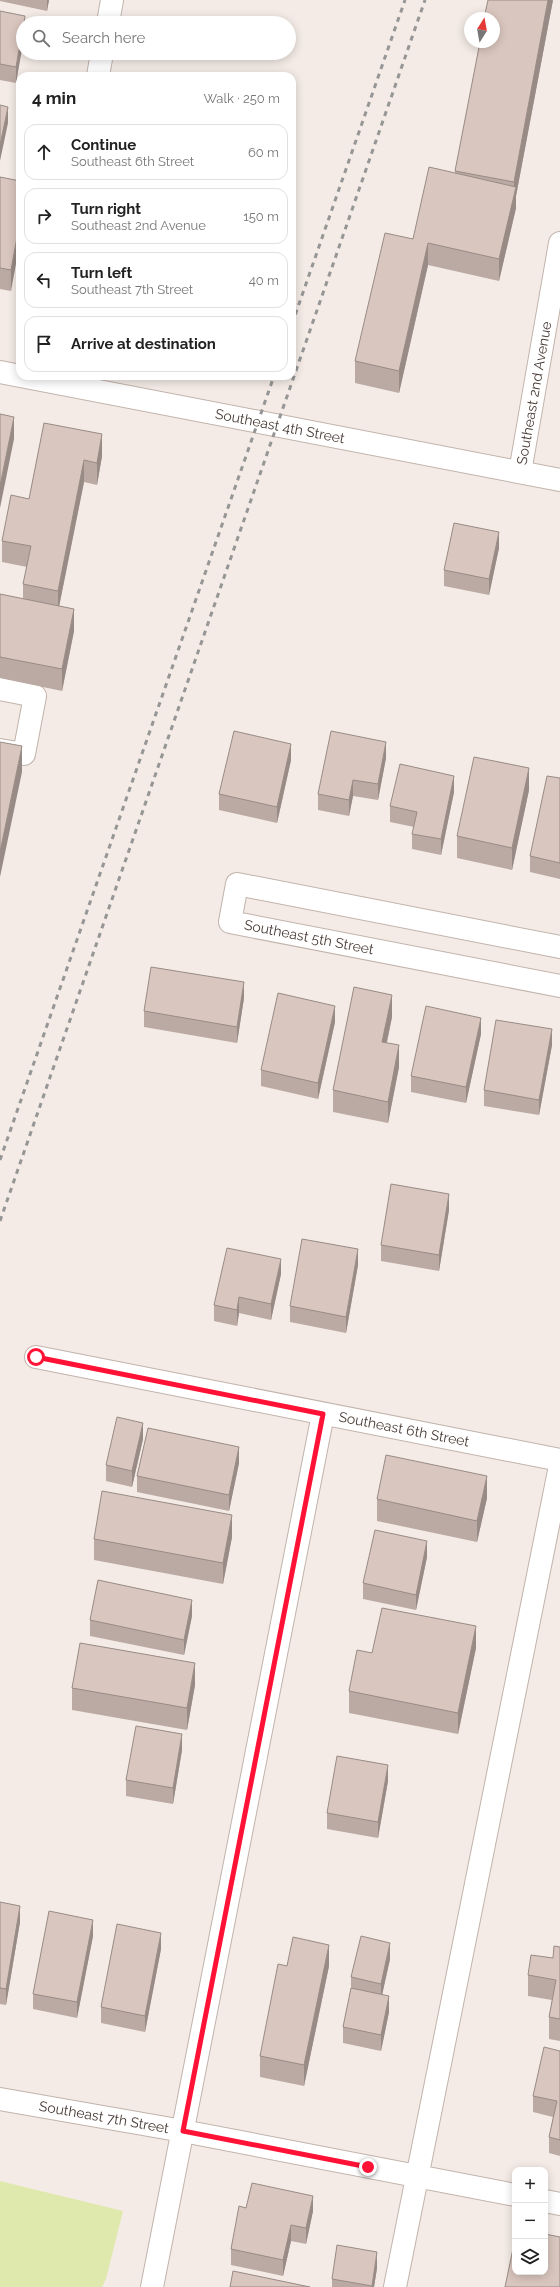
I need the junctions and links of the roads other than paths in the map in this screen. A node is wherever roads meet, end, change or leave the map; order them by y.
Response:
1 (112, 0) edge
2 (109, 16) edge
3 (101, 60) edge
4 (99, 72) edge
5 (560, 243) edge
6 (0, 372) edge
7 (16, 374) edge
8 (56, 380) edge
9 (520, 472) junction
10 (560, 480) edge
11 (0, 689) edge
12 (0, 750) edge
13 (560, 947) edge
14 (560, 986) edge
15 (36, 1357) dead end
16 (323, 1414) junction
17 (560, 1460) edge
18 (560, 1466) edge
19 (0, 2099) edge
20 (183, 2131) junction
21 (417, 2176) junction
22 (512, 2194) edge
23 (548, 2202) edge
24 (560, 2204) edge
25 (152, 2287) edge
26 (395, 2287) edge

1 - 2 street
3 - 4 street
5 - 9 street, Southeast 2nd Avenue
6 - 7 street, Southeast 4th Street
8 - 9 street, Southeast 4th Street
9 - 10 street, Southeast 4th Street
11 - 12 street
13 - 14 street, Southeast 5th Street
15 - 16 street, Southeast 6th Street
16 - 17 street, Southeast 6th Street
16 - 20 street
18 - 21 street
19 - 20 street, Southeast 7th Street
20 - 21 street, Southeast 7th Street
20 - 25 street
21 - 22 street, Southeast 7th Street
21 - 26 street
23 - 24 street

